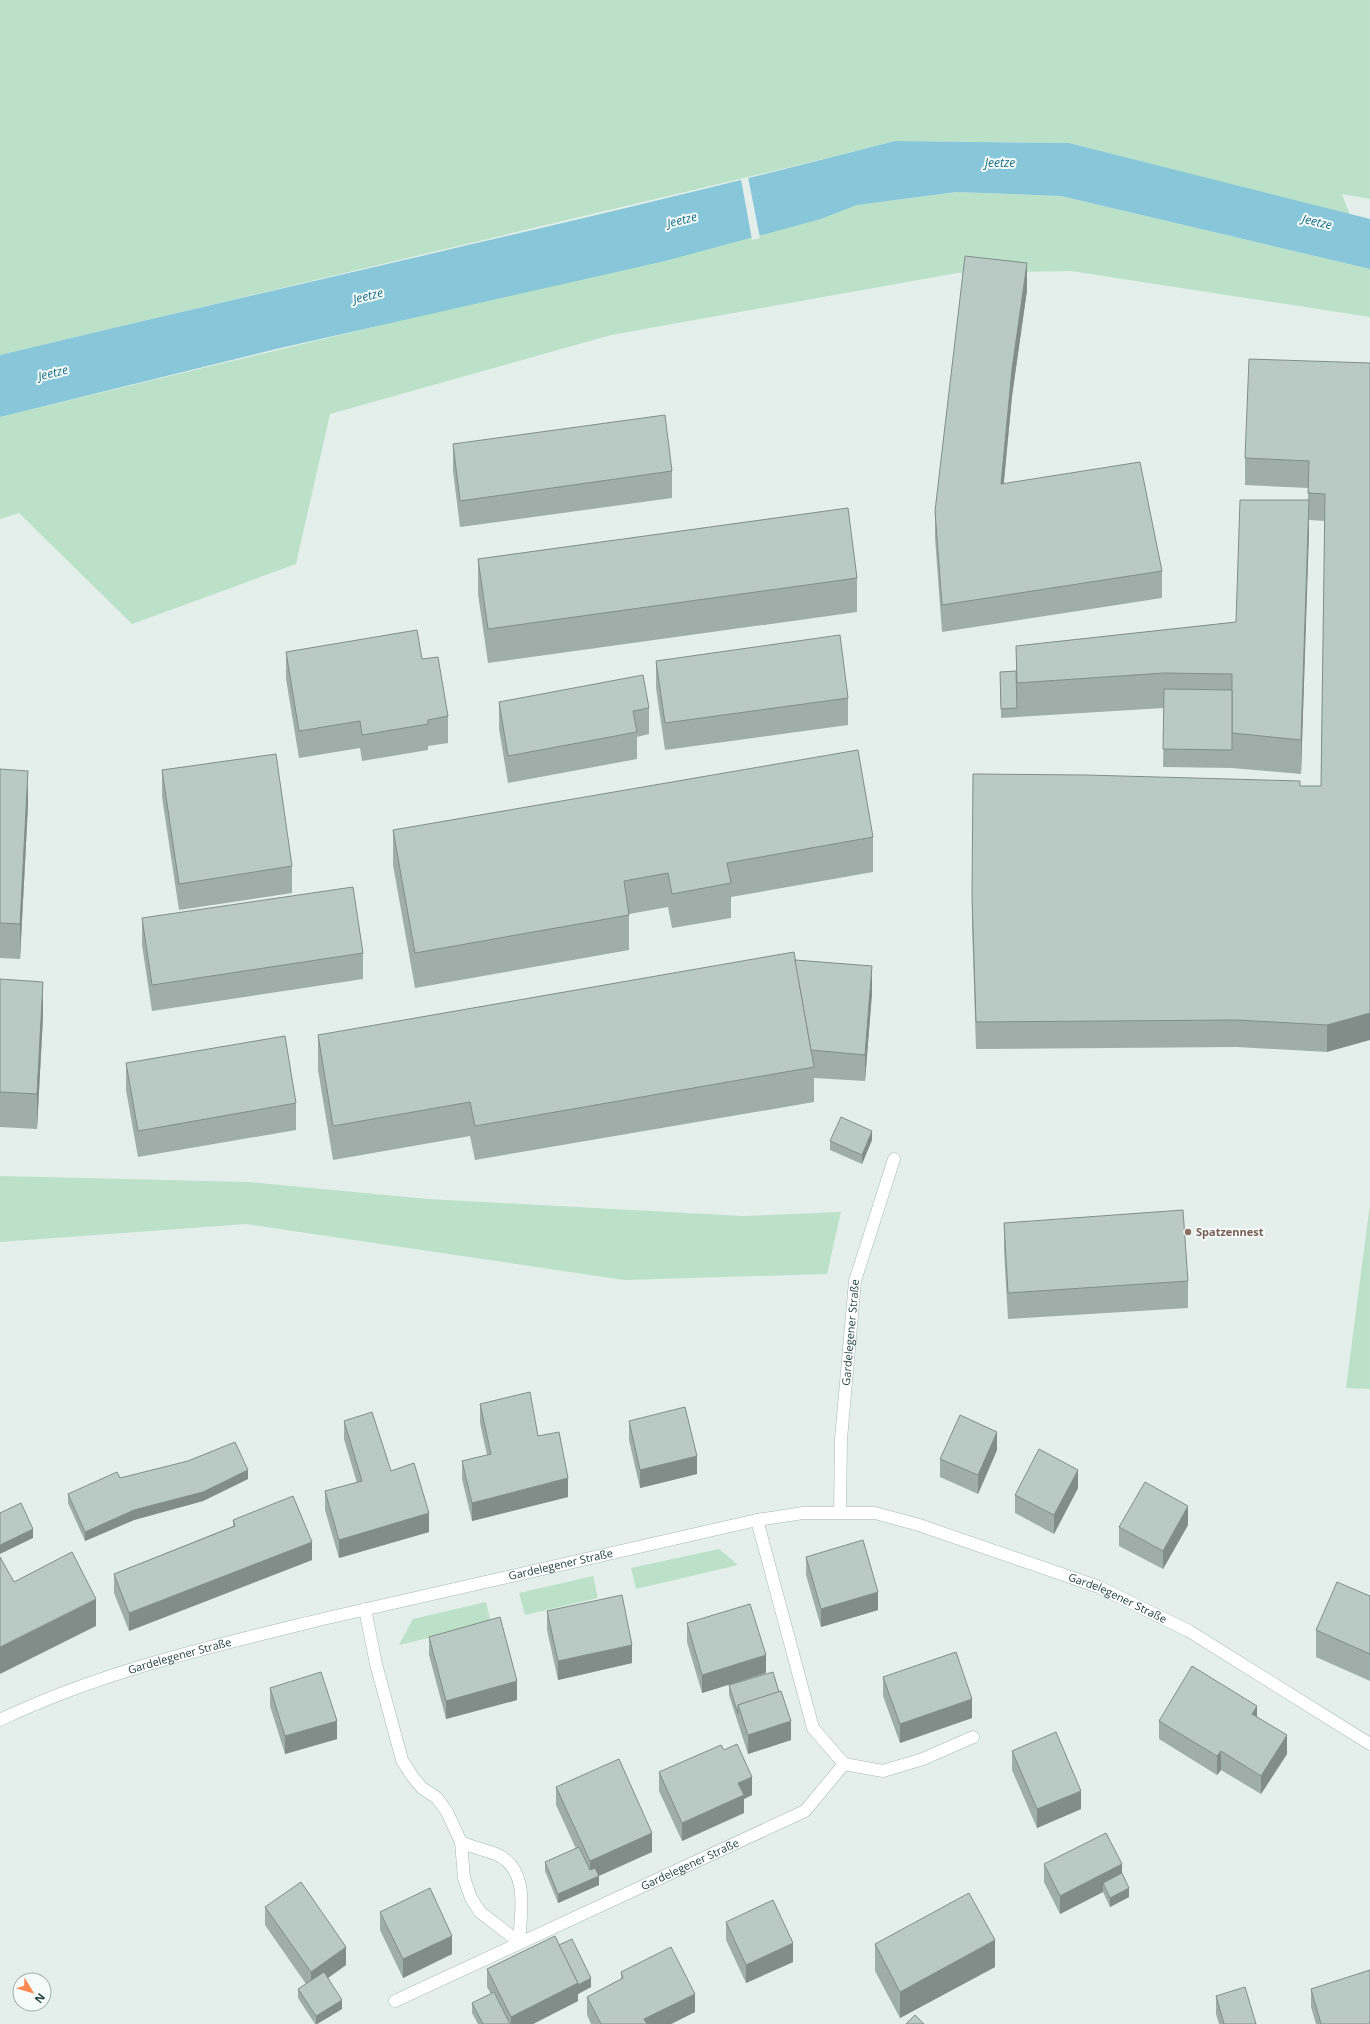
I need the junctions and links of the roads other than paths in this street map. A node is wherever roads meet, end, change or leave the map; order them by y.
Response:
1 (894, 1159) dead end
2 (840, 1512) junction
3 (757, 1520) junction
4 (365, 1609) junction
5 (0, 1720) edge
6 (973, 1737) dead end
7 (1370, 1744) edge
8 (844, 1764) junction
9 (461, 1842) junction
10 (519, 1942) junction
11 (396, 2001) dead end

1 - 2 street, Gardelegener Straße
2 - 3 street, Gardelegener Straße
2 - 7 street, Gardelegener Straße
3 - 4 street, Gardelegener Straße
3 - 8 street
4 - 5 street, Gardelegener Straße
4 - 9 street
6 - 8 street
8 - 10 street, Gardelegener Straße
9 - 10 street
9 - 10 street
10 - 11 street, Gardelegener Straße

